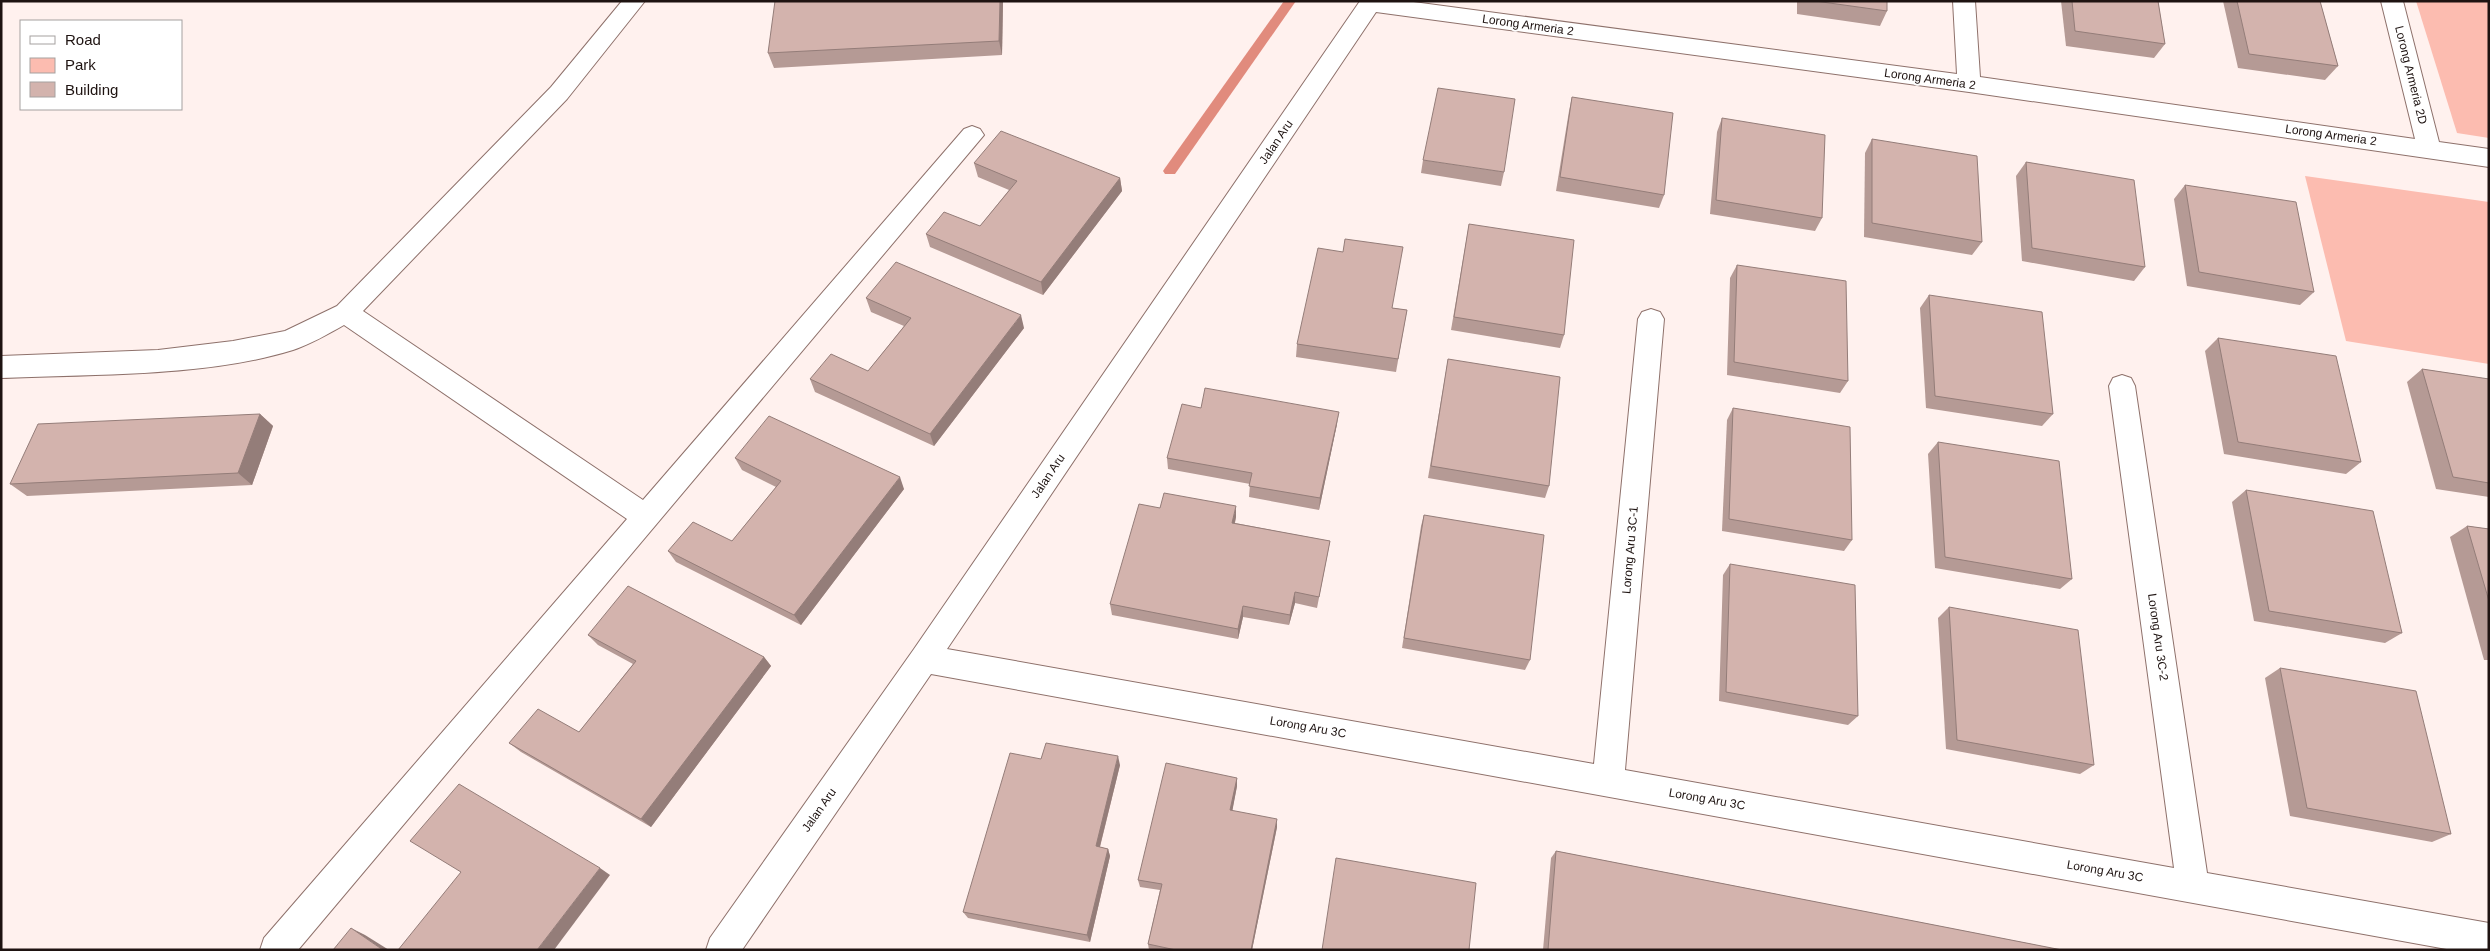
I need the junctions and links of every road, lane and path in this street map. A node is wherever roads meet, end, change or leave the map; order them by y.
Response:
1 (634, 1) edge
2 (1964, 1) edge
3 (2392, 1) edge
4 (1371, 3) edge
5 (1969, 84) junction
6 (972, 135) dead end
7 (2429, 149) junction
8 (2489, 158) edge
9 (346, 313) junction
10 (1651, 319) dead end
11 (1, 368) edge
12 (2122, 386) dead end
13 (646, 517) junction
14 (924, 659) junction
15 (1608, 781) junction
16 (2193, 887) junction
17 (2489, 940) edge
18 (276, 950) edge
19 (722, 950) edge

1 - 9 street
2 - 5 street
3 - 7 street, Lorong Armeria 2D
4 - 5 street, Lorong Armeria 2
4 - 14 street, Jalan Aru
5 - 7 street, Lorong Armeria 2
6 - 13 street
7 - 8 street, Lorong Armeria 2
9 - 11 street
9 - 13 street
10 - 15 street, Lorong Aru 3C-1
12 - 16 street, Lorong Aru 3C-2
13 - 18 street
14 - 15 street, Lorong Aru 3C
14 - 19 street, Jalan Aru
15 - 16 street, Lorong Aru 3C
16 - 17 street, Lorong Aru 3C

